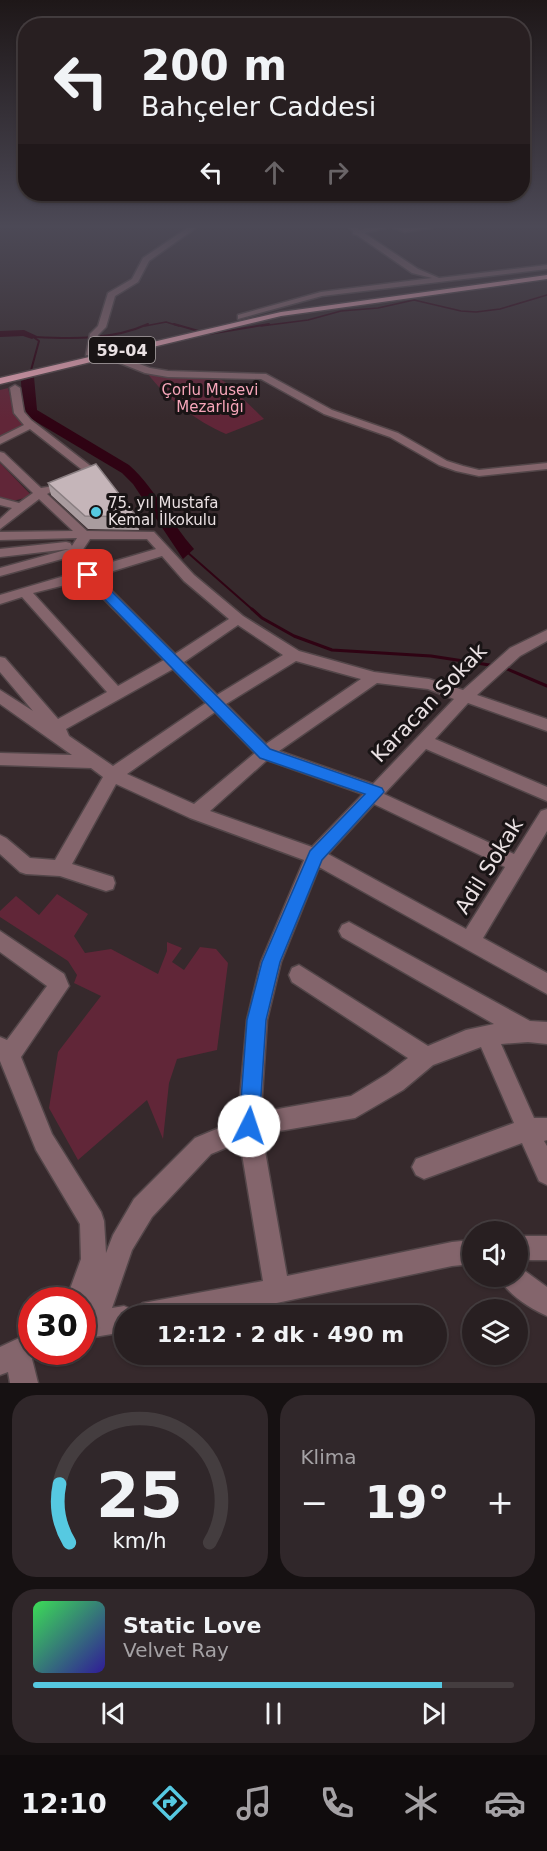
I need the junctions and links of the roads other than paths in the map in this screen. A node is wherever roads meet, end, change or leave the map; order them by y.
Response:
1 (120, 290) edge
2 (357, 290) edge
3 (425, 290) edge
4 (444, 290) edge
5 (241, 317) junction
6 (207, 327) junction
7 (185, 332) junction
8 (89, 353) junction
9 (105, 354) junction
10 (53, 364) junction
11 (1, 378) edge
12 (15, 388) dead end
13 (32, 425) junction
14 (0, 441) edge
15 (0, 455) edge
16 (547, 466) edge
17 (41, 492) junction
18 (0, 501) edge
19 (21, 507) junction
20 (0, 525) edge
21 (0, 536) edge
22 (82, 541) junction
23 (164, 551) junction
24 (0, 553) edge
25 (0, 572) edge
26 (88, 575) junction
27 (24, 591) junction
28 (0, 600) edge
29 (238, 618) junction
30 (547, 635) edge
31 (294, 655) junction
32 (175, 661) junction
33 (0, 662) edge
34 (374, 677) junction
35 (117, 694) junction
36 (0, 696) edge
37 (466, 696) junction
38 (216, 703) junction
39 (547, 725) edge
40 (57, 727) junction
41 (424, 741) junction
42 (67, 744) junction
43 (265, 753) junction
44 (0, 759) edge
45 (93, 762) junction
46 (113, 775) junction
47 (374, 794) junction
48 (547, 794) edge
49 (196, 813) junction
50 (547, 816) edge
51 (0, 843) edge
52 (315, 856) junction
53 (517, 864) junction
54 (60, 868) junction
55 (106, 883) dead end
56 (349, 931) dead end
57 (0, 940) edge
58 (470, 940) junction
59 (299, 975) dead end
60 (547, 984) edge
61 (537, 1032) edge
62 (486, 1035) junction
63 (5, 1051) edge
64 (426, 1057) junction
65 (249, 1126) junction
66 (537, 1129) edge
67 (424, 1167) dead end
68 (547, 1173) edge
69 (528, 1248) edge
70 (547, 1248) edge
71 (462, 1253) edge
72 (84, 1287) edge
73 (526, 1287) edge
74 (277, 1291) junction
75 (547, 1303) edge
76 (202, 1305) edge
77 (96, 1307) edge
78 (114, 1321) edge
79 (96, 1324) edge
80 (16, 1354) edge
81 (24, 1383) edge

1 - 8 street
2 - 5 street
3 - 5 main road, 59-04
4 - 6 main road, 59-04
5 - 6 main road, 59-04
6 - 7 main road, 59-04
7 - 8 main road, 59-04
7 - 9 main road, 59-04
8 - 10 main road, 59-04
9 - 10 main road, 59-04
9 - 16 street
10 - 11 main road
12 - 13 street
13 - 14 street
13 - 17 street
15 - 17 street
17 - 19 street
17 - 22 street
18 - 19 street
19 - 20 street
21 - 22 street
22 - 23 street
22 - 24 street
22 - 25 street
23 - 26 street
23 - 29 street
26 - 27 street
26 - 32 street
27 - 28 street
27 - 35 street
29 - 31 street
29 - 32 street
30 - 37 street, Karacan Sokak
31 - 34 street
31 - 38 street
32 - 35 street
32 - 38 street
33 - 40 street
34 - 37 street
34 - 43 street
35 - 40 street
36 - 42 street
37 - 39 street
37 - 41 street, Karacan Sokak
38 - 43 street
38 - 46 street
40 - 42 street
41 - 47 street, Karacan Sokak
41 - 48 street
42 - 45 street
43 - 47 street
43 - 49 street
44 - 45 street
45 - 46 street
46 - 49 street
46 - 54 street
47 - 52 street, Karacan Sokak
47 - 53 street
49 - 52 street
50 - 53 street, Adil Sokak
51 - 54 street
52 - 58 street
52 - 65 street, Karacan Sokak
53 - 58 street, Adil Sokak
54 - 55 street
56 - 61 street
57 - 63 street
58 - 60 street
59 - 64 street
61 - 62 street
62 - 64 street
62 - 66 street
63 - 72 street
64 - 65 street
65 - 74 street, Karacan Sokak
65 - 77 street
66 - 67 street
66 - 68 street
69 - 70 street
71 - 74 street
73 - 75 street
74 - 76 street
78 - 79 street
80 - 81 street

